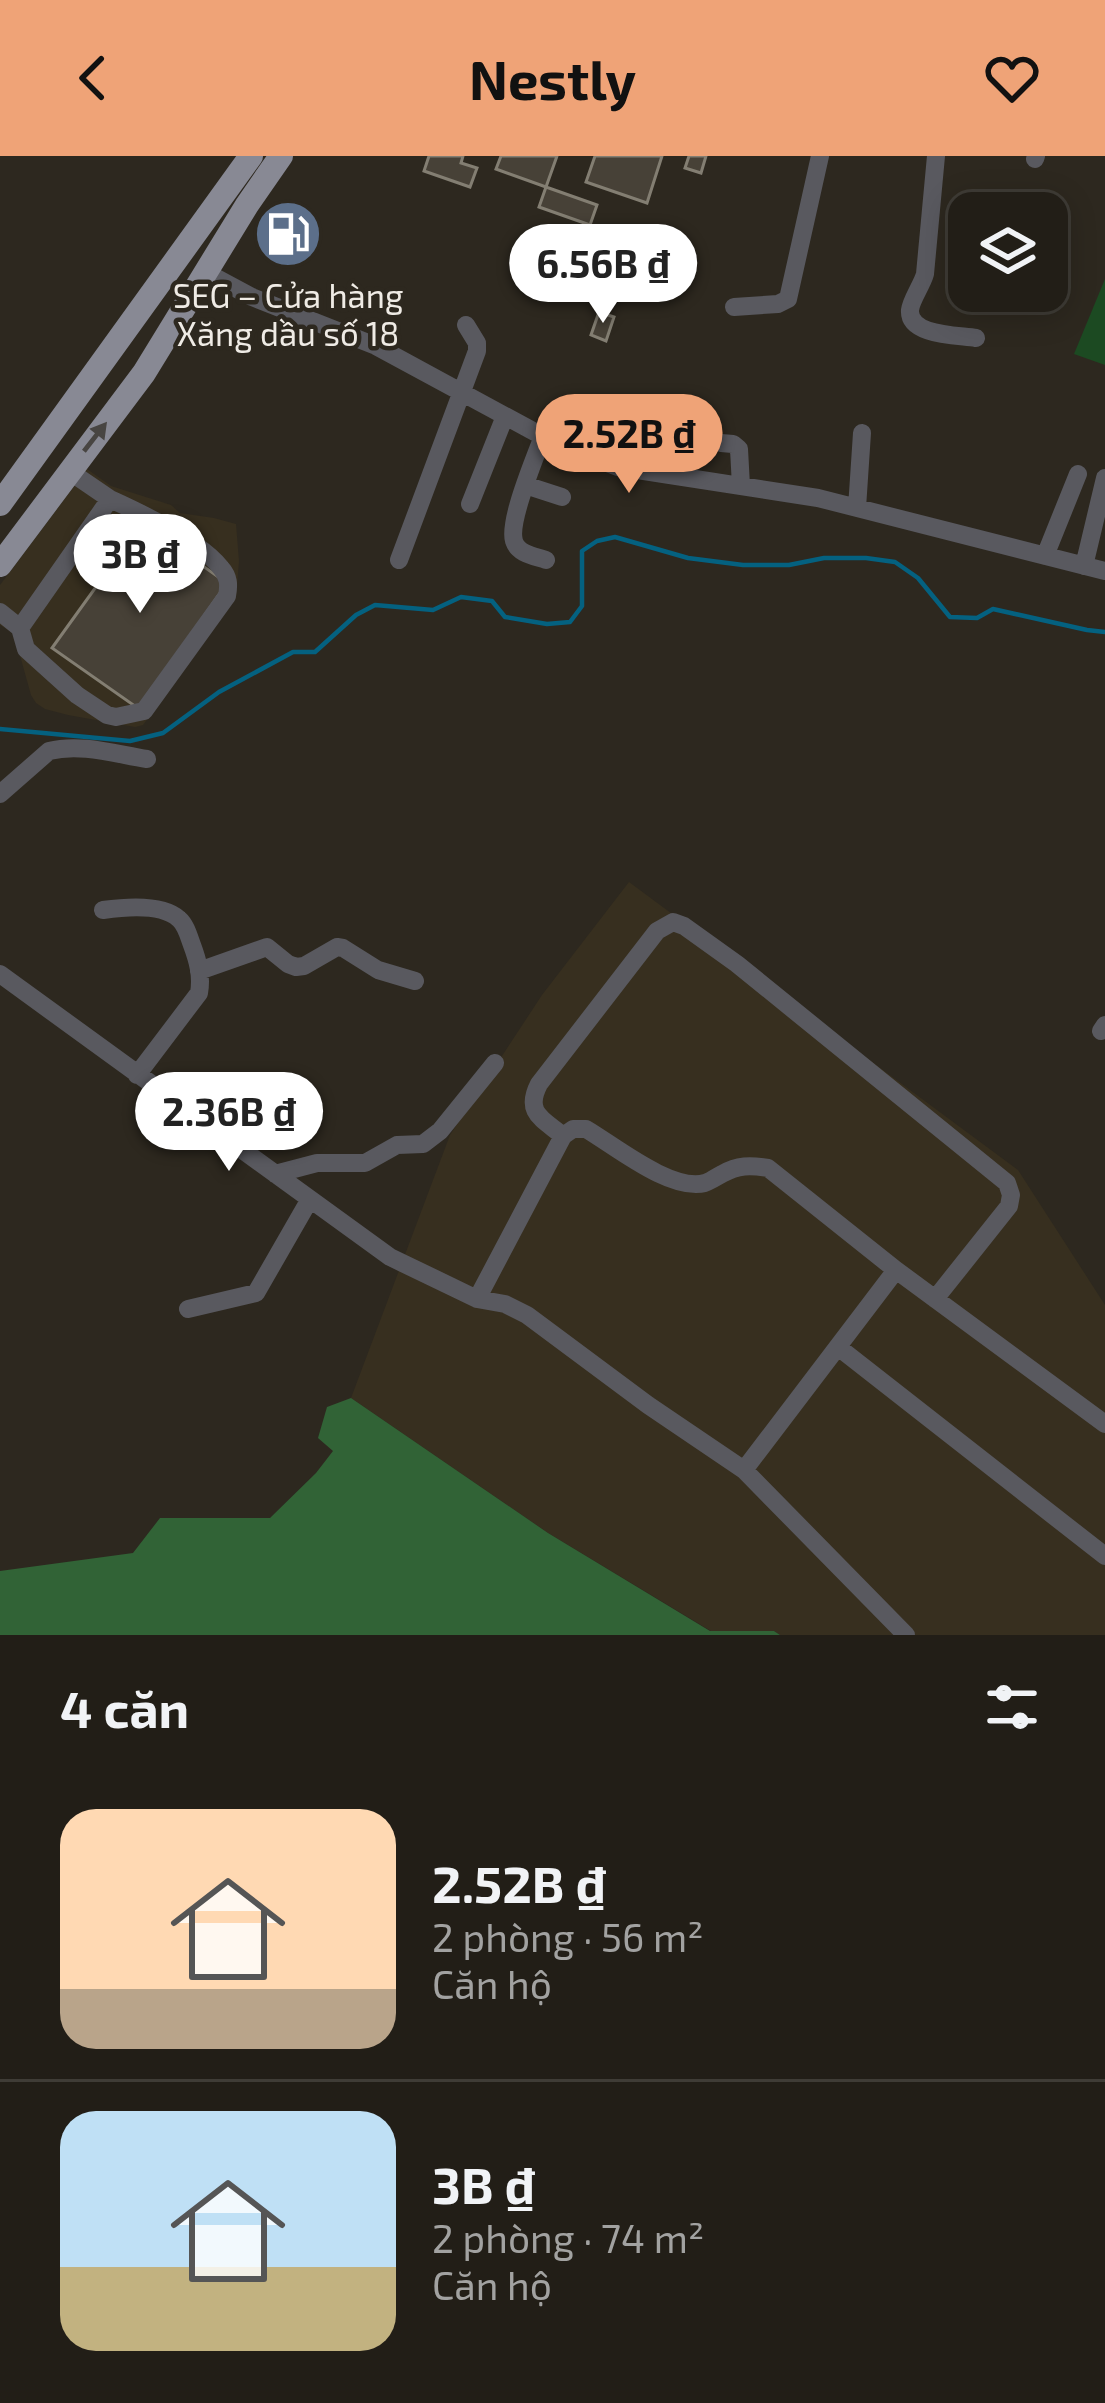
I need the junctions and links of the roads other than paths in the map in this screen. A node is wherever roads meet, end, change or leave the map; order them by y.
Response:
1 (251, 156) edge
2 (281, 156) edge
3 (820, 156) edge
4 (936, 156) edge
5 (207, 272) junction
6 (734, 308) dead end
7 (466, 325) dead end
8 (976, 338) dead end
9 (464, 392) junction
10 (600, 407) dead end
11 (506, 416) junction
12 (862, 433) dead end
13 (552, 441) junction
14 (721, 443) dead end
15 (69, 471) junction
16 (1078, 474) dead end
17 (1105, 478) edge
18 (525, 485) junction
19 (741, 486) junction
20 (562, 497) dead end
21 (110, 499) junction
22 (470, 504) dead end
23 (0, 505) edge
24 (857, 508) junction
25 (1045, 556) junction
26 (399, 560) dead end
27 (546, 560) dead end
28 (0, 565) edge
29 (1084, 566) junction
30 (1105, 571) edge
31 (0, 612) edge
32 (20, 628) junction
33 (146, 758) dead end
34 (0, 794) edge
35 (103, 910) dead end
36 (199, 970) junction
37 (0, 974) edge
38 (415, 981) dead end
39 (495, 1063) dead end
40 (137, 1075) junction
41 (562, 1136) junction
42 (275, 1174) junction
43 (310, 1199) junction
44 (896, 1270) junction
45 (935, 1299) junction
46 (484, 1300) junction
47 (188, 1309) dead end
48 (838, 1347) junction
49 (1105, 1424) edge
50 (744, 1470) junction
51 (1105, 1556) edge
52 (906, 1635) edge

1 - 23 main road
2 - 5 main road
3 - 6 street
4 - 8 street
5 - 9 street
15 -> 5 main road
7 - 9 street
9 - 11 street
9 - 26 street
10 - 13 street
11 - 13 street
11 - 22 street
12 - 24 street
13 - 18 street
13 - 19 street
14 - 19 street
15 - 21 street
15 - 28 main road
16 - 25 street
17 - 29 street
18 - 20 street
18 - 27 street
19 - 24 street
21 - 32 street
21 - 32 street
24 - 25 street
25 - 29 street
29 - 30 street
31 - 32 street
33 - 34 street
35 - 36 street
36 - 38 street
36 - 40 street
37 - 40 street
39 - 42 street
40 - 42 street
41 - 44 street
41 - 45 street
41 - 46 street
42 - 43 street
43 - 46 street
43 - 47 street
44 - 45 street
44 - 48 street
45 - 49 street
46 - 50 street
48 - 50 street
48 - 51 street
50 - 52 street

